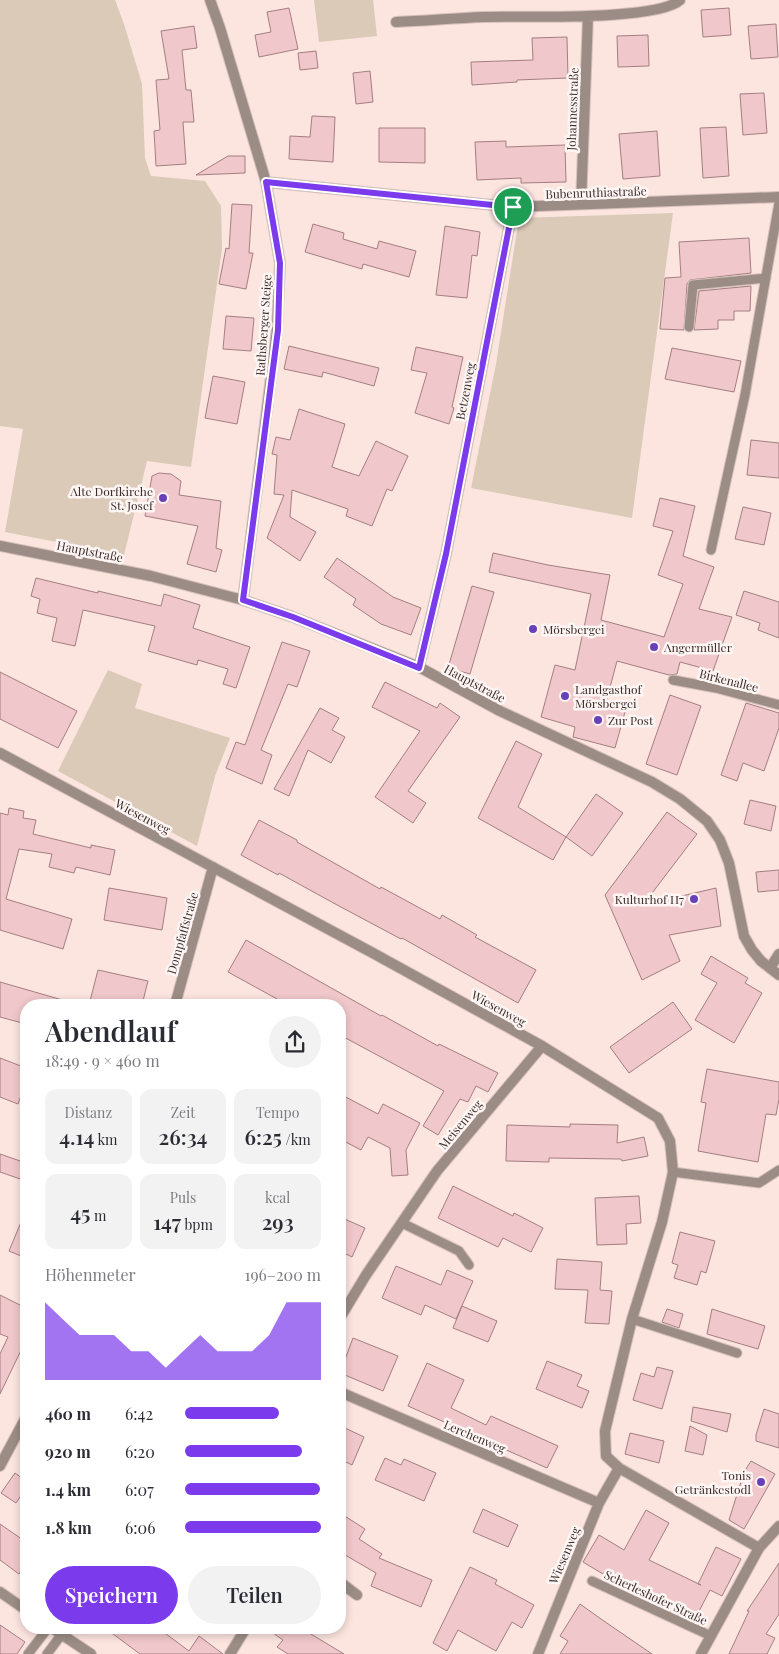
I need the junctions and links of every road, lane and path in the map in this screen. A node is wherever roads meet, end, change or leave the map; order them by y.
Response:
1 (210, 0) edge
2 (680, 0) edge
3 (588, 16) junction
4 (396, 22) dead end
5 (266, 182) junction
6 (779, 197) edge
7 (779, 203) edge
8 (581, 204) junction
9 (513, 207) junction
10 (766, 278) junction
11 (689, 326) dead end
12 (0, 546) edge
13 (711, 550) dead end
14 (243, 600) junction
15 (419, 668) junction
16 (673, 680) dead end
17 (779, 705) edge
18 (1, 757) edge
19 (213, 867) junction
20 (779, 954) edge
21 (770, 968) junction
22 (779, 975) edge
23 (177, 999) edge
24 (542, 1046) junction
25 (779, 1170) edge
26 (673, 1172) junction
27 (402, 1223) junction
28 (469, 1265) dead end
29 (346, 1308) edge
30 (632, 1319) junction
31 (738, 1353) dead end
32 (346, 1395) edge
33 (20, 1428) edge
34 (0, 1466) edge
35 (619, 1468) junction
36 (599, 1503) junction
37 (779, 1526) edge
38 (760, 1548) junction
39 (592, 1581) dead end
40 (346, 1587) edge
41 (0, 1592) edge
42 (357, 1595) dead end
43 (20, 1606) edge
44 (43, 1634) edge
45 (62, 1634) joint
46 (242, 1634) edge
47 (710, 1636) junction
48 (28, 1654) edge
49 (47, 1654) edge
50 (91, 1654) edge
51 (230, 1654) edge
52 (538, 1654) edge
53 (701, 1654) edge

1 - 5 street, Rathsberger Steige
2 - 3 street
3 - 4 street
3 - 8 street, Johannesstraße
5 - 9 street, Bubenruthiastraße
5 - 14 street, Rathsberger Steige
6 - 8 street, Bubenruthiastraße
7 - 10 lane
8 - 9 street, Bubenruthiastraße
9 - 15 street, Betzenweg
10 - 11 lane
10 - 13 lane
12 - 14 street, Hauptstraße
14 - 15 street, Hauptstraße
15 - 21 street, Hauptstraße
16 - 17 lane, Birkenallee
18 - 19 street, Wiesenweg
19 - 23 street, Dompfaffstraße
19 - 24 street, Wiesenweg
20 - 21 street
21 - 22 street, Hauptstraße
24 - 26 street, Wiesenweg
24 - 27 street, Meisenweg
25 - 26 lane
26 - 30 street, Wiesenweg
27 - 28 lane
27 - 29 street, Meisenweg
30 - 31 lane
30 - 35 street, Wiesenweg
32 - 36 street, Lerchenweg
33 - 34 street
35 - 36 street, Wiesenweg
35 - 38 street, Wiesenweg
36 - 52 street, Wiesenweg
37 - 38 street, Scherleshofer Straße
38 - 47 street, Scherleshofer Straße
39 - 47 lane, Scherleshofer Straße
40 - 42 street
41 - 43 street
44 - 48 lane
45 - 49 lane
45 - 50 street
46 - 51 street
47 - 53 street, Scherleshofer Straße

